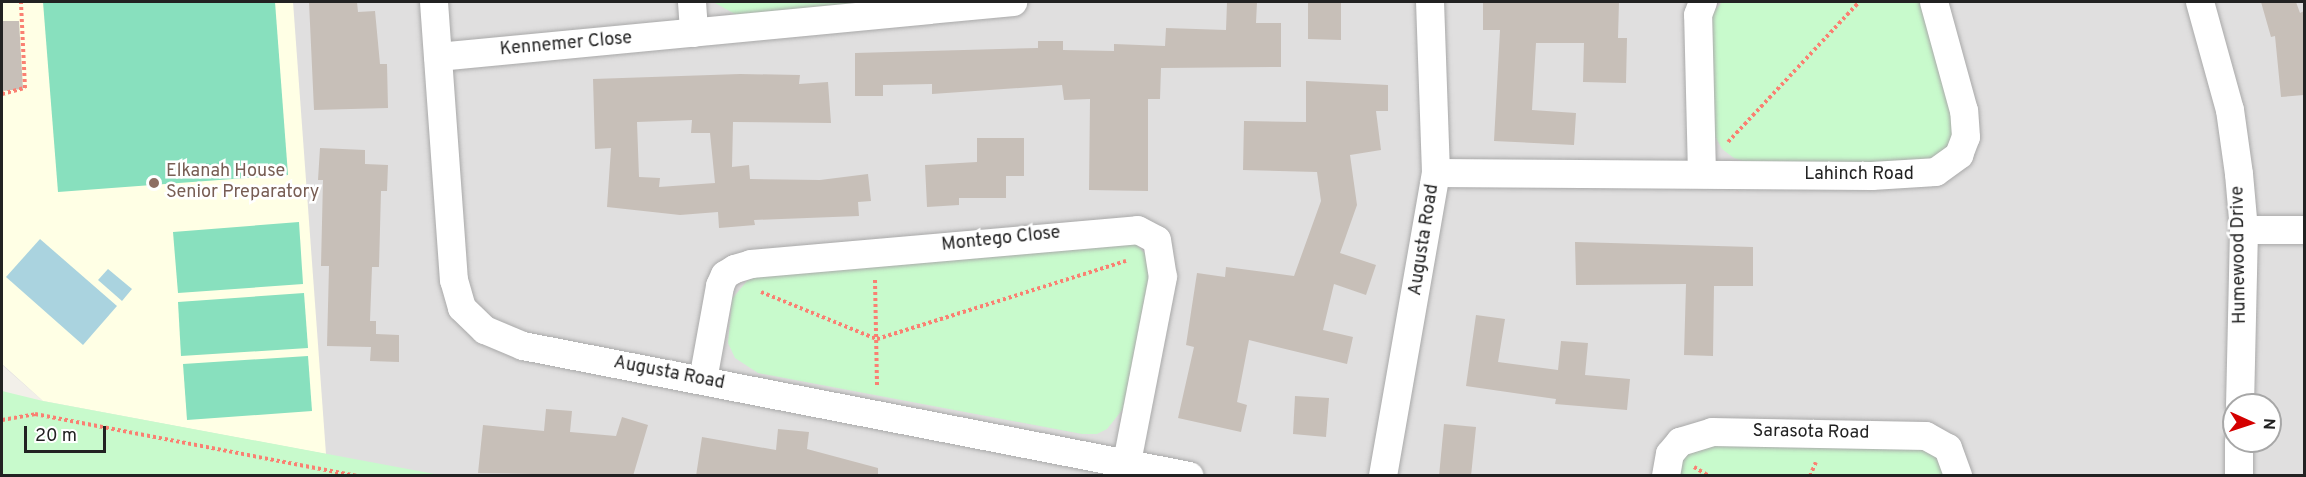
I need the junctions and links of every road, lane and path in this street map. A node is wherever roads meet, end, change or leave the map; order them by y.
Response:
1 (21, 2) edge
2 (434, 2) edge
3 (692, 2) edge
4 (1013, 2) edge
5 (1431, 2) edge
6 (1703, 2) edge
7 (1859, 2) edge
8 (1934, 2) edge
9 (2200, 2) edge
10 (694, 33) junction
11 (438, 57) junction
12 (2, 94) edge
13 (1436, 172) junction
14 (1702, 174) junction
15 (2244, 230) junction
16 (2304, 230) edge
17 (1161, 250) junction
18 (874, 253) junction
19 (725, 275) junction
20 (877, 339) junction
21 (703, 380) junction
22 (2240, 393) edge
23 (876, 414) junction
24 (2, 420) edge
25 (2239, 453) edge
26 (1126, 463) junction
27 (357, 476) edge
28 (1190, 476) edge
29 (1383, 476) edge
30 (1666, 476) edge
31 (1958, 476) edge
32 (2239, 476) edge

1 - 12 path
2 - 11 street, Augusta Road
3 - 10 street
4 - 10 street, Kennemer Close
5 - 13 street, Augusta Road
6 - 14 street
7 - 14 path
8 - 14 street, Lahinch Road
9 - 15 street, Humewood Drive
10 - 11 street, Kennemer Close
11 - 21 street, Augusta Road
13 - 14 street, Lahinch Road
13 - 29 street, Augusta Road
15 - 16 street
15 - 22 street, Humewood Drive
17 - 18 street, Montego Close
17 - 20 path
17 - 26 street
18 - 19 street, Montego Close
18 - 20 path
19 - 20 path
19 - 21 street
20 - 23 path
21 - 23 street, Augusta Road
23 - 26 street, Augusta Road
24 - 27 path
25 - 32 street
26 - 28 street, Augusta Road
30 - 31 street, Sarasota Road

